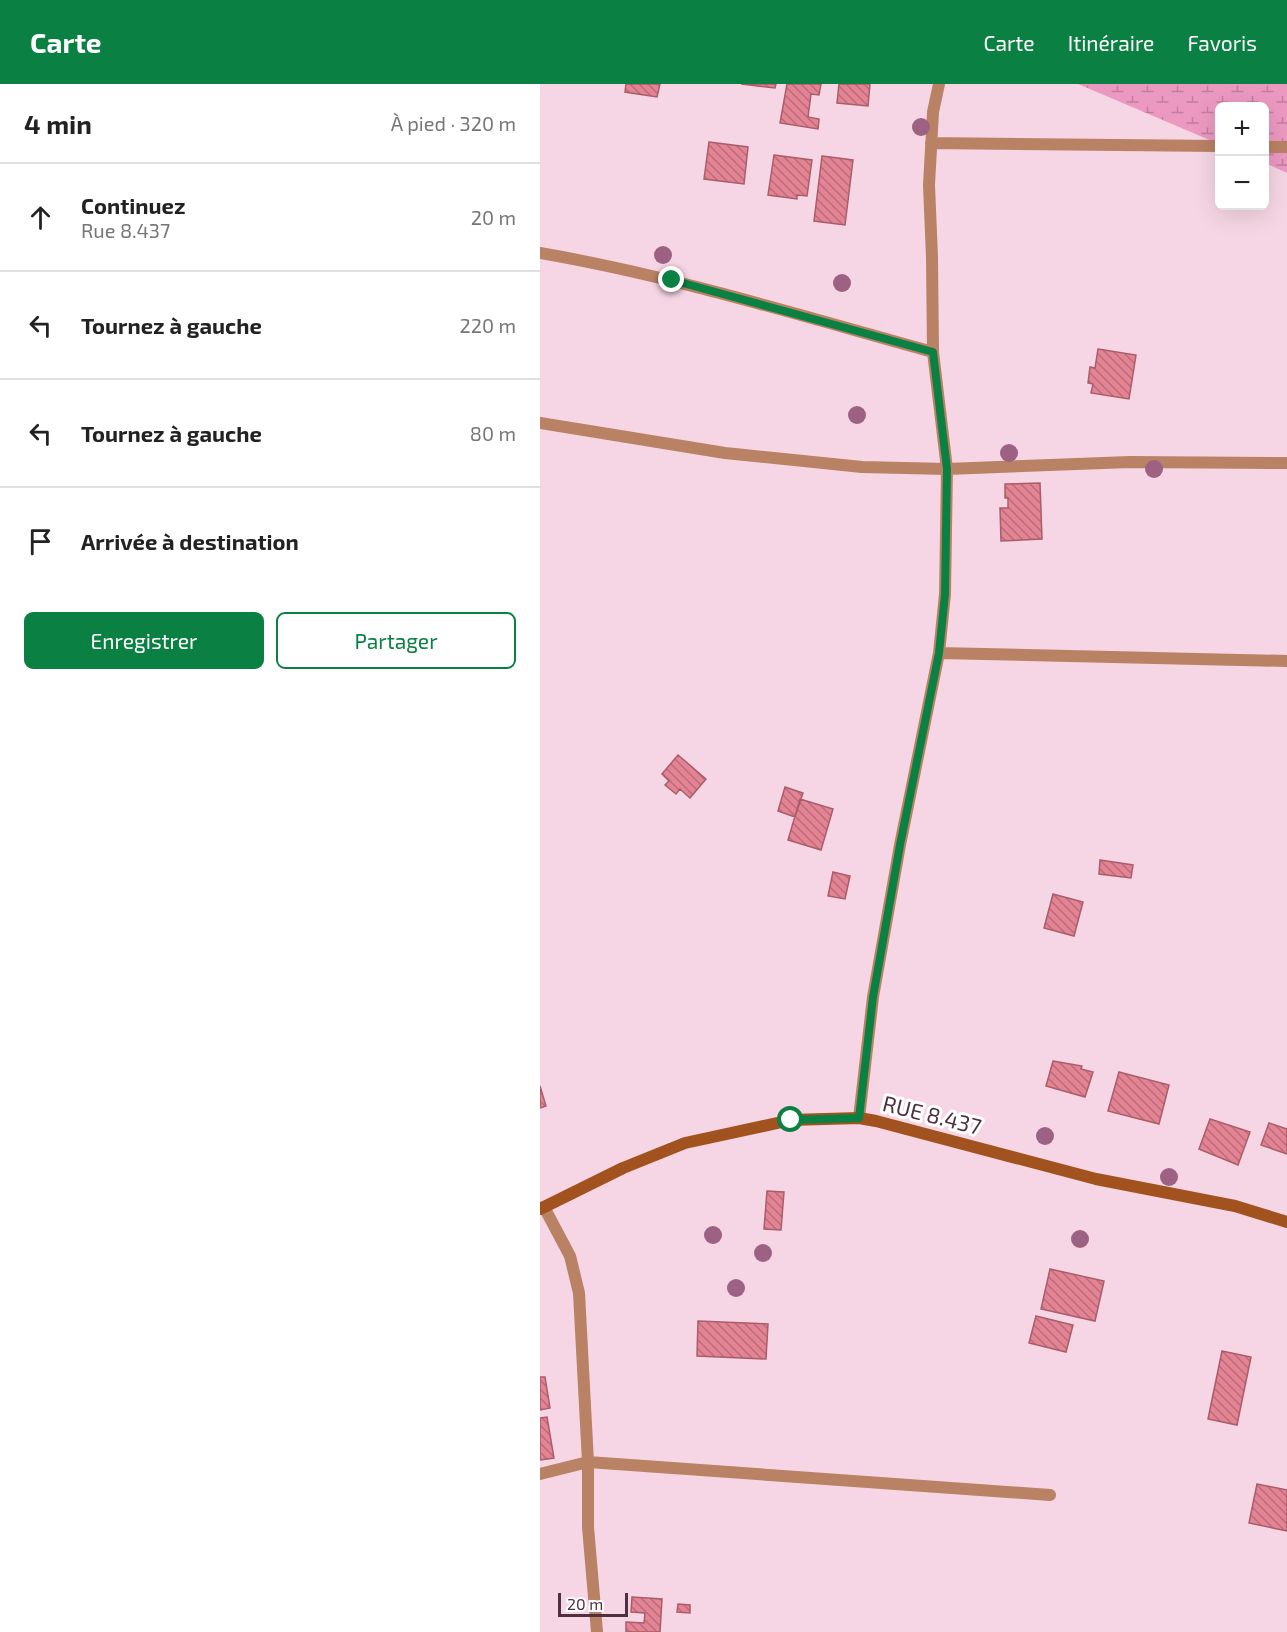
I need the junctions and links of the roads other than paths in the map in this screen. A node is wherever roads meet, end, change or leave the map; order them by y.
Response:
1 (939, 84) edge
2 (932, 143) junction
3 (1215, 146) edge
4 (1269, 147) edge
5 (1287, 147) edge
6 (540, 253) edge
7 (933, 352) junction
8 (540, 423) edge
9 (1287, 464) edge
10 (947, 469) junction
11 (939, 653) junction
12 (1287, 661) edge
13 (859, 1118) junction
14 (542, 1208) edge
15 (1287, 1222) edge
16 (588, 1462) junction
17 (540, 1474) edge
18 (1050, 1495) dead end
19 (597, 1632) edge

1 - 2 street
2 - 3 street
2 - 7 street
4 - 5 street
6 - 7 street
7 - 10 street
8 - 10 street
9 - 10 street
10 - 11 street
11 - 12 street
11 - 13 street
13 - 14 main road, RUE 8.437
13 - 15 main road, RUE 8.437
14 - 16 street
16 - 17 street
16 - 18 street
16 - 19 street

